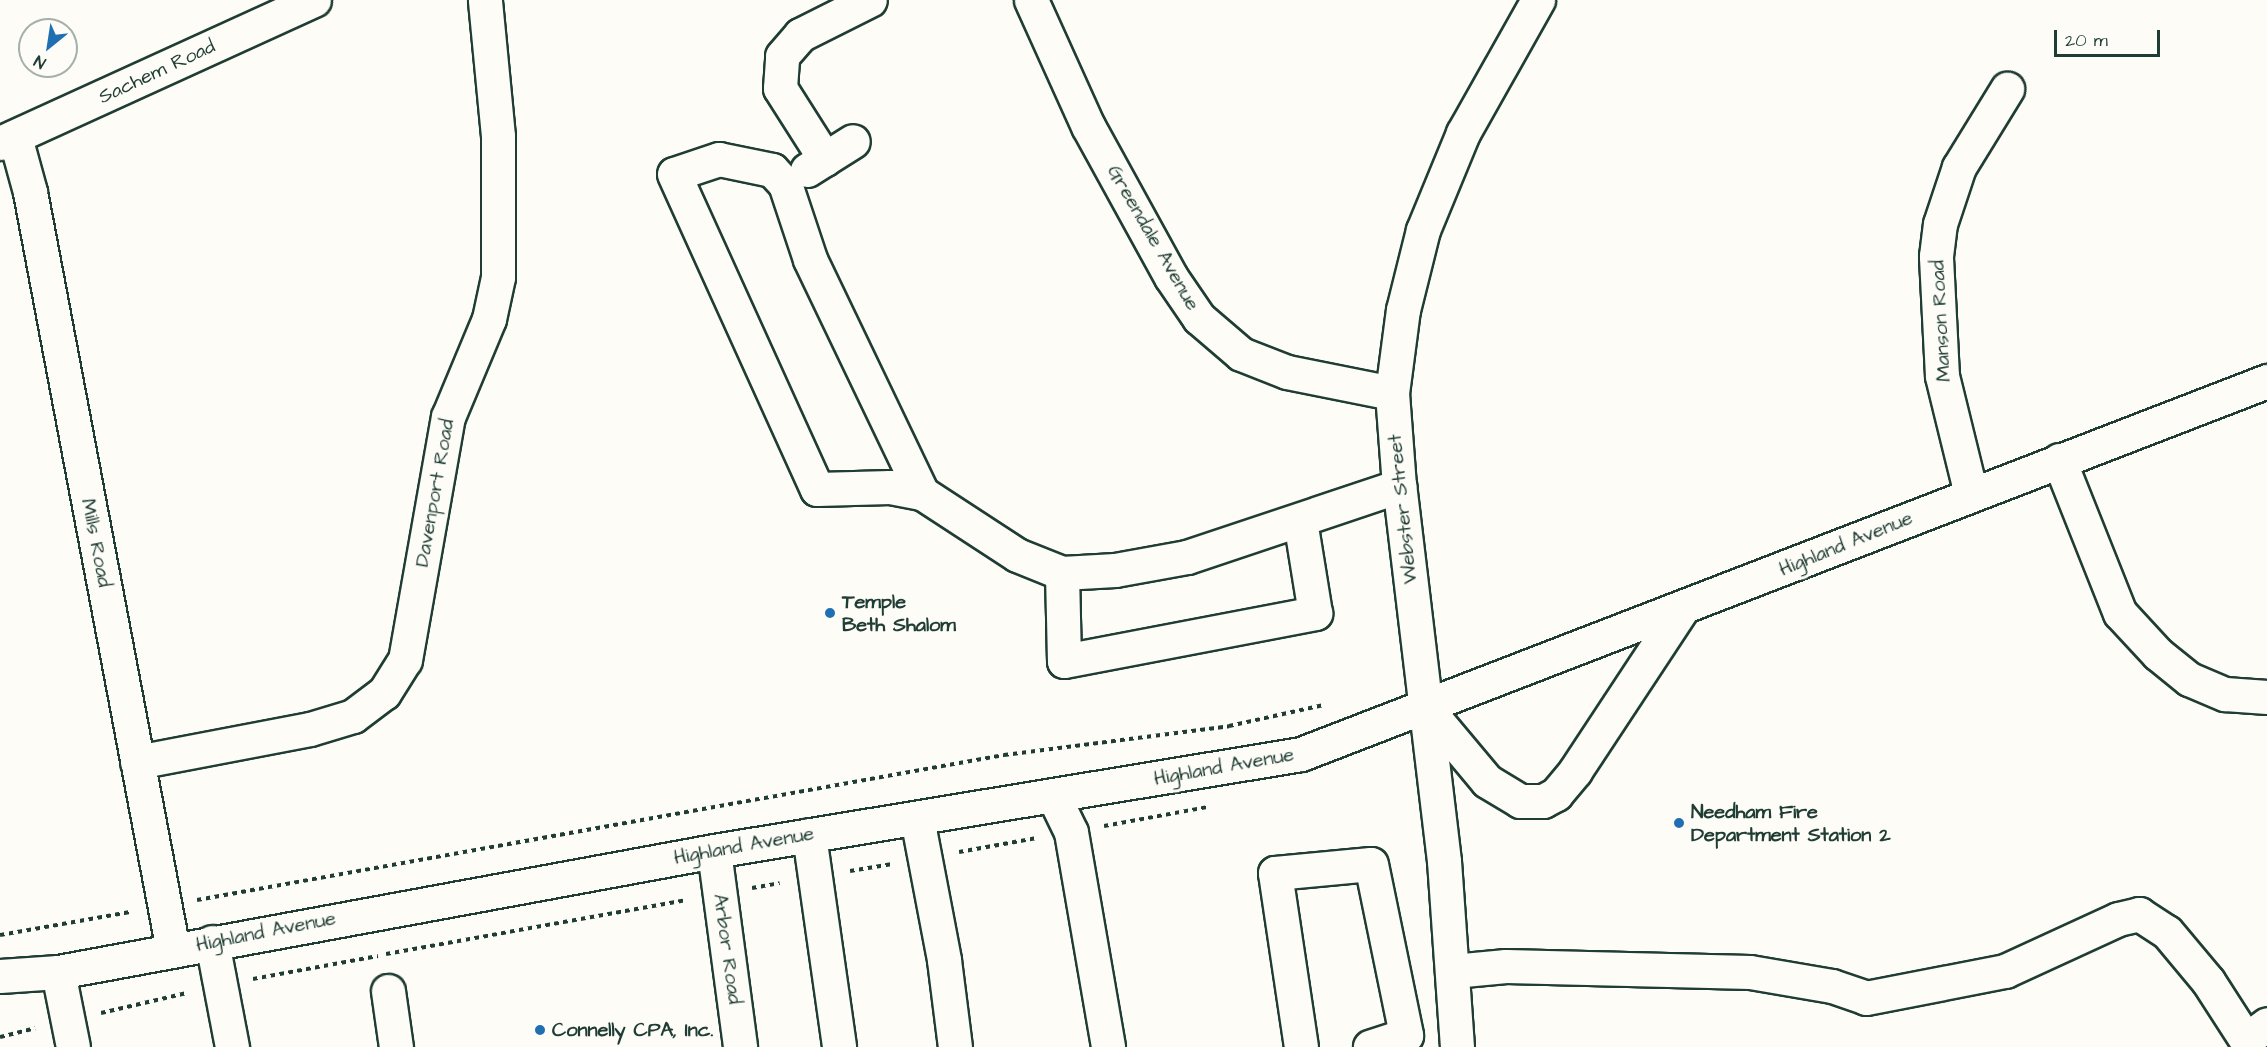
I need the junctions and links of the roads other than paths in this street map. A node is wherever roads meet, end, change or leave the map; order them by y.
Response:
1 (314, 0) edge
2 (485, 0) edge
3 (870, 0) edge
4 (1031, 0) edge
5 (1538, 0) edge
6 (274, 8) edge
7 (2007, 89) dead end
8 (7, 140) edge
9 (853, 141) dead end
10 (825, 159) junction
11 (785, 184) junction
12 (2267, 381) edge
13 (1392, 393) junction
14 (2059, 460) junction
15 (1399, 486) junction
16 (922, 493) junction
17 (1971, 494) junction
18 (1300, 520) junction
19 (1062, 573) junction
20 (1681, 609) junction
21 (2267, 697) edge
22 (1426, 708) junction
23 (137, 762) junction
24 (1053, 795) junction
25 (917, 818) junction
26 (810, 835) junction
27 (714, 851) junction
28 (212, 942) junction
29 (173, 950) junction
30 (1453, 971) junction
31 (58, 972) junction
32 (0, 976) edge
33 (388, 991) dead end
34 (0, 994) edge
35 (2267, 1024) edge
36 (1406, 1035) junction
37 (1456, 1035) edge
38 (73, 1047) edge
39 (232, 1047) edge
40 (396, 1047) edge
41 (741, 1047) edge
42 (840, 1047) edge
43 (955, 1047) edge
44 (1108, 1047) edge
45 (1301, 1047) edge
46 (1370, 1047) edge

1 - 6 street, Sachem Road
2 - 23 street, Davenport Road
3 - 10 street
4 - 13 street, Greendale Avenue
5 - 13 street, Webster Street
6 - 8 street, Sachem Road
7 - 17 street, Manson Road
8 - 23 street, Mills Road
9 - 10 street
10 - 11 street
11 - 16 street
11 - 16 street
12 - 14 street, Highland Avenue
13 - 15 street, Webster Street
14 - 17 street, Highland Avenue
14 - 21 street
15 - 18 street
15 - 22 street, Webster Street
16 - 19 street
17 - 20 street, Highland Avenue
18 - 19 street
18 - 19 street
20 - 22 street, Highland Avenue
20 - 22 street
22 - 24 street, Highland Avenue
22 - 30 street, Webster Street
23 - 29 street, Mills Road
24 - 25 street, Highland Avenue
24 - 44 street
25 - 26 street, Highland Avenue
25 - 43 street
26 - 27 street, Highland Avenue
26 - 42 street
27 - 28 street, Highland Avenue
27 - 41 street, Arbor Road
28 - 29 street, Highland Avenue
28 - 39 street
29 - 31 street, Highland Avenue
30 - 35 street
30 - 37 street, Webster Street
31 - 32 street, Highland Avenue
31 - 34 street, Highland Avenue
31 - 38 street
33 - 40 street
36 - 37 street
36 - 45 street
36 - 46 street

